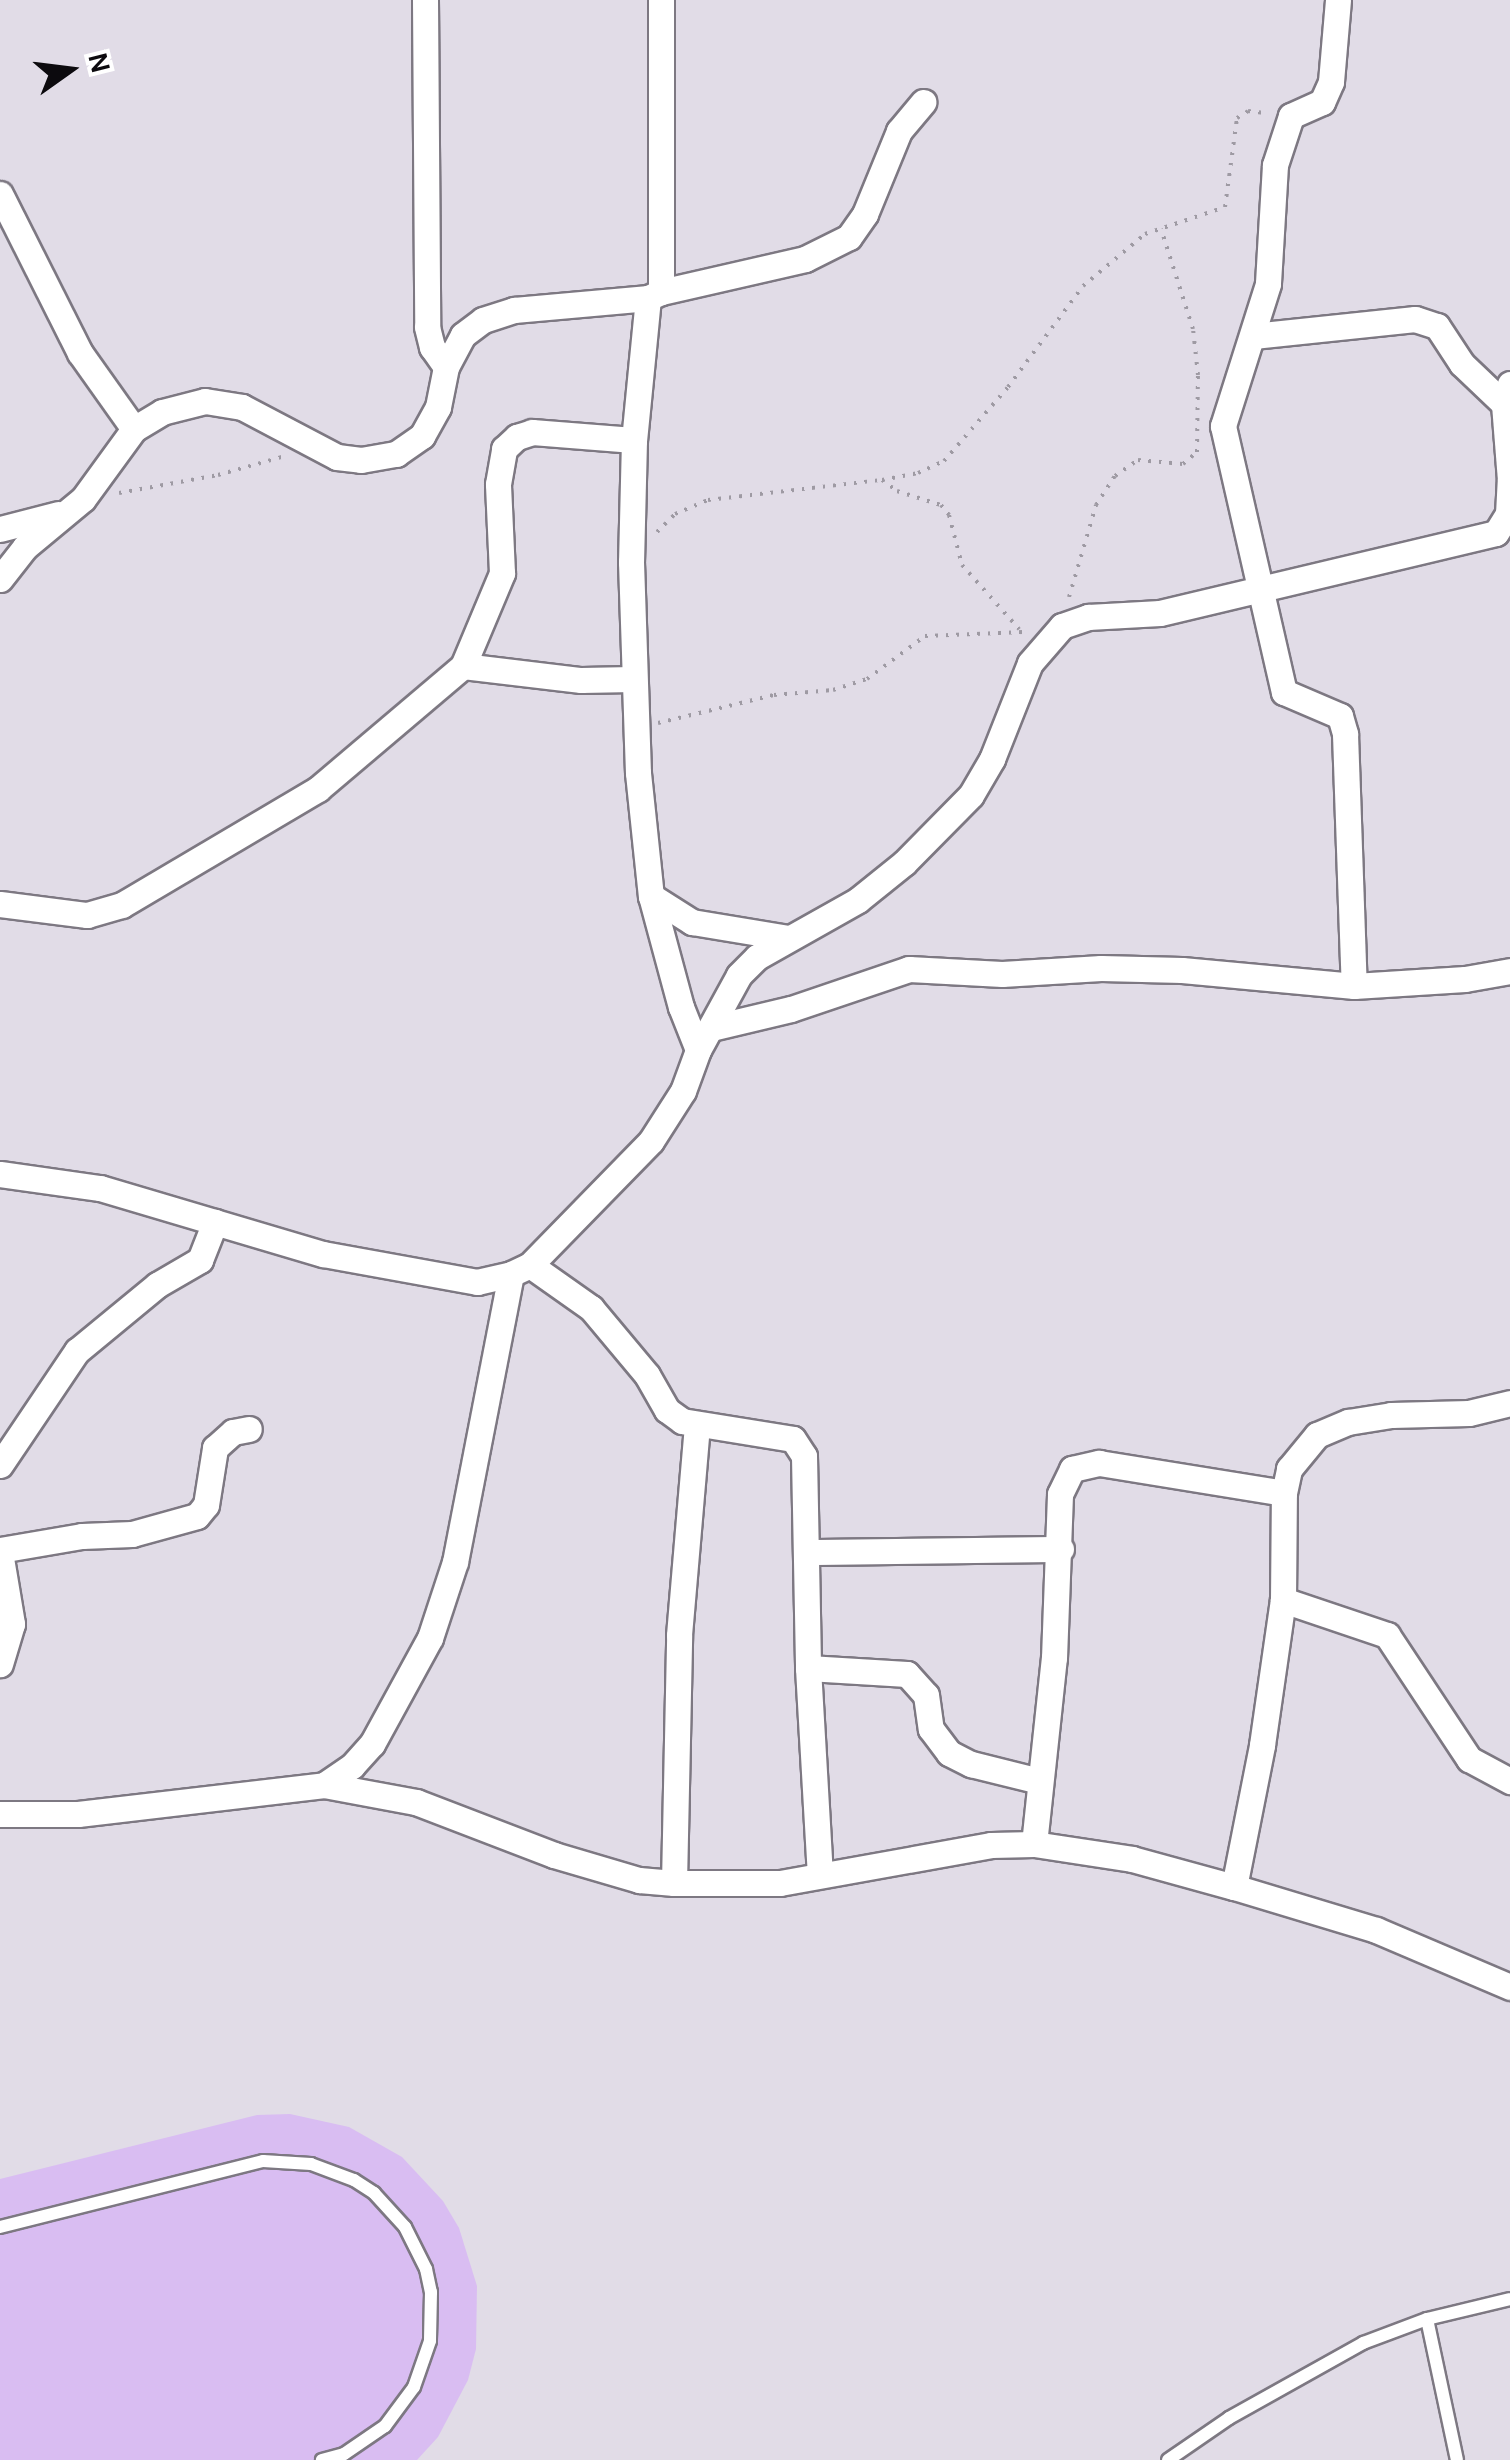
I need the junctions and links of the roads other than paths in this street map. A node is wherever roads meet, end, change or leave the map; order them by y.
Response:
1 (425, 0) edge
2 (661, 0) edge
3 (1338, 0) edge
4 (923, 102) dead end
5 (0, 194) edge
6 (654, 295) junction
7 (1252, 336) junction
8 (446, 367) junction
9 (1507, 394) edge
10 (134, 430) junction
11 (634, 440) junction
12 (1510, 480) edge
13 (61, 513) junction
14 (0, 529) edge
15 (0, 579) edge
16 (1264, 590) junction
17 (463, 666) junction
18 (634, 680) junction
19 (651, 896) junction
20 (0, 904) edge
21 (789, 938) junction
22 (1510, 971) edge
23 (1354, 986) junction
24 (704, 1039) junction
25 (0, 1174) edge
26 (214, 1222) junction
27 (520, 1270) junction
28 (1510, 1402) edge
29 (697, 1425) junction
30 (248, 1430) dead end
31 (0, 1464) edge
32 (1284, 1493) junction
33 (1061, 1549) junction
34 (0, 1551) edge
35 (808, 1552) junction
36 (1283, 1600) junction
37 (0, 1664) edge
38 (808, 1668) junction
39 (1039, 1781) junction
40 (1510, 1781) edge
41 (324, 1785) junction
42 (0, 1814) edge
43 (1034, 1844) junction
44 (820, 1874) junction
45 (674, 1883) junction
46 (1234, 1887) junction
47 (1510, 1987) edge
48 (0, 2226) edge
49 (1510, 2299) edge
50 (1427, 2318) junction
51 (322, 2460) edge
52 (1168, 2460) edge
53 (1458, 2460) edge

1 - 8 street
2 - 6 street
3 - 7 street
4 - 6 street
5 - 10 street
6 - 8 street
6 - 11 street
7 - 9 street
7 - 16 street
8 - 10 street
9 - 12 street
10 - 13 street
11 - 17 street
11 - 18 street
12 - 16 street
13 - 14 street
13 - 15 street
16 - 21 street
16 - 23 street
17 - 18 street
17 - 20 street
18 - 19 street
19 - 21 street
19 - 24 street
21 - 24 street
22 - 23 street
23 - 24 street
24 - 27 street
25 - 26 street
26 - 27 street
26 - 31 street
27 - 29 street
27 - 41 street
28 - 32 street
29 - 35 street
29 - 45 street
30 - 34 street
32 - 33 street
32 - 36 street
33 - 35 street
33 - 39 street
34 - 37 street
35 - 38 street
36 - 40 street
36 - 46 street
38 - 39 street
38 - 44 street
39 - 43 street
41 - 42 street
41 - 45 street
43 - 44 street
43 - 46 street
44 - 45 street
46 - 47 street
48 - 51 lane
49 - 50 lane
50 - 52 lane
50 - 53 lane

